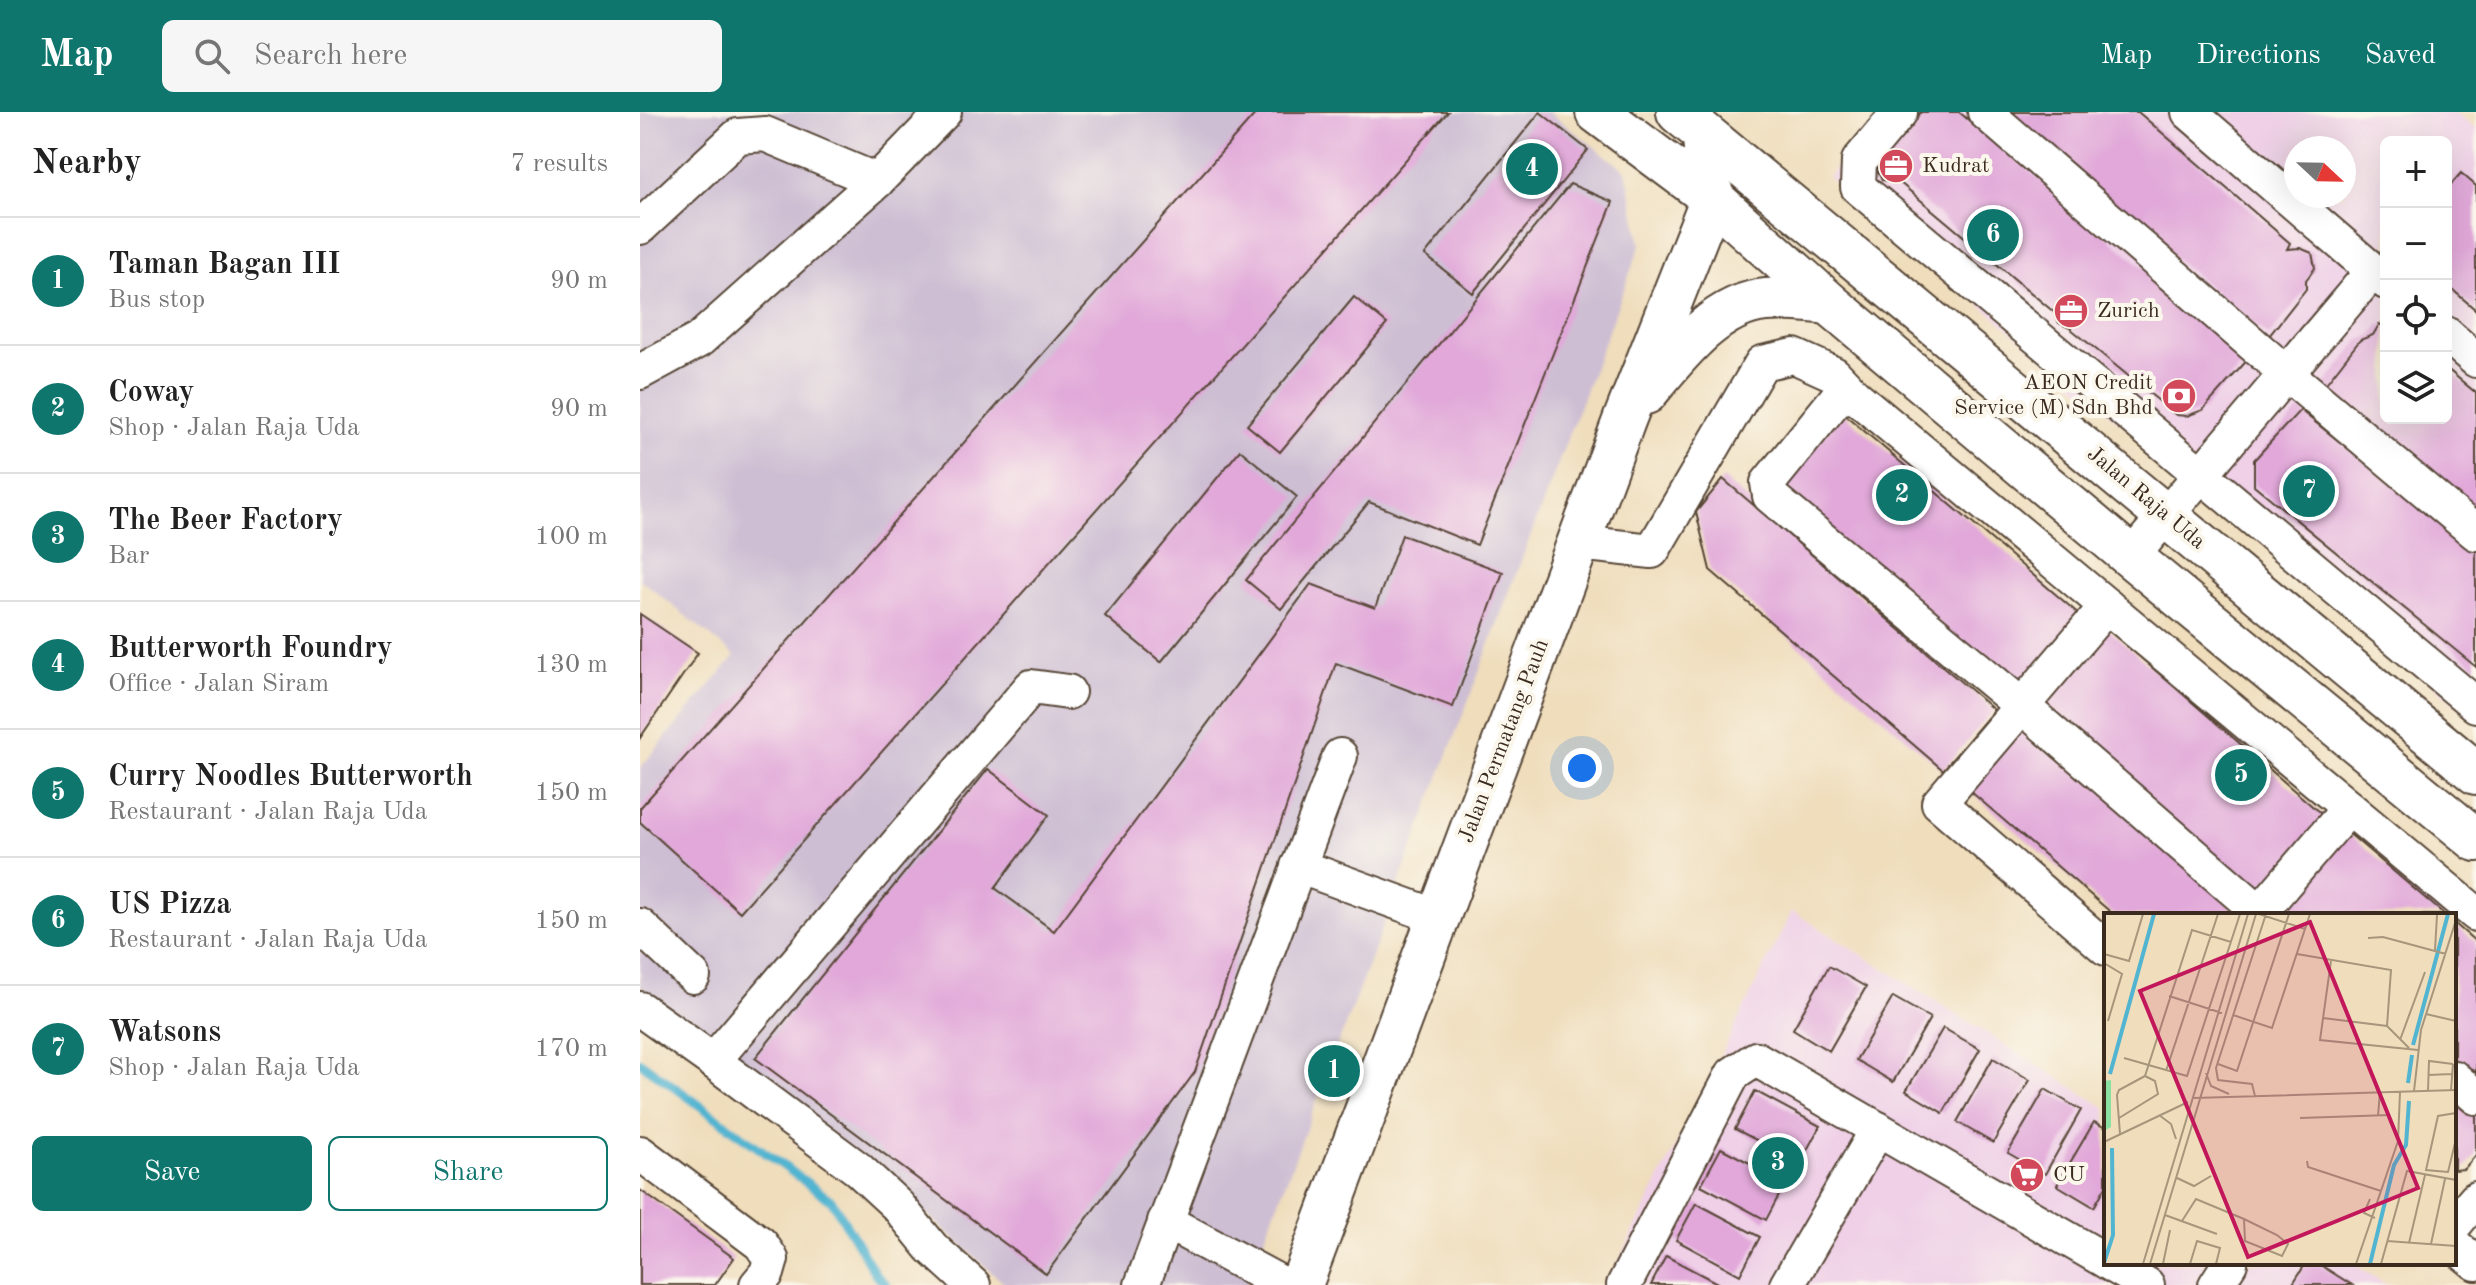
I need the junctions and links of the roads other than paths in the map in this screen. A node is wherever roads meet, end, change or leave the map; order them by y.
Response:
1 (944, 112) edge
2 (1597, 112) edge
3 (1900, 112) edge
4 (1985, 112) edge
5 (2189, 112) edge
6 (1694, 119) edge
7 (877, 181) junction
8 (1712, 198) junction
9 (640, 227) edge
10 (2379, 277) edge
11 (1829, 303) junction
12 (2452, 339) edge
13 (2476, 360) edge
14 (640, 372) edge
15 (2286, 373) junction
16 (1854, 395) junction
17 (1625, 418) junction
18 (2201, 474) junction
19 (2167, 515) junction
20 (2476, 533) edge
21 (1578, 543) junction
22 (2131, 557) junction
23 (2107, 606) junction
24 (1068, 692) dead end
25 (2476, 705) edge
26 (2022, 706) junction
27 (1340, 756) dead end
28 (2476, 773) edge
29 (2349, 808) junction
30 (2476, 840) edge
31 (1298, 866) junction
32 (2261, 913) edge
33 (2263, 913) edge
34 (2476, 914) edge
35 (1438, 917) junction
36 (640, 926) edge
37 (2104, 946) edge
38 (693, 976) dead end
39 (640, 1009) edge
40 (713, 1061) junction
41 (2456, 1080) edge
42 (2476, 1097) edge
43 (1878, 1129) junction
44 (640, 1153) edge
45 (2476, 1199) edge
46 (1165, 1221) junction
47 (2456, 1223) edge
48 (2456, 1247) edge
49 (2104, 1260) edge
50 (2476, 1263) edge
51 (2113, 1265) edge
52 (2229, 1265) edge
53 (762, 1279) edge
54 (973, 1285) edge
55 (1142, 1285) edge
56 (1284, 1285) edge
57 (1301, 1285) edge
58 (1624, 1285) edge
59 (1787, 1285) edge
60 (2147, 1285) edge
61 (2216, 1285) edge

1 - 7 street
2 - 8 main road
3 - 18 street
4 - 15 street
5 - 10 street
6 - 8 main road
6 - 19 main road, Jalan Raja Uda
7 - 9 street
7 - 14 street
8 - 11 main road
8 - 17 main road, Jalan Permatang Pauh
10 - 15 street
11 - 17 main road
11 - 22 main road
12 - 13 street
15 - 18 street
15 - 20 street
16 - 21 street
16 - 23 street
16 - 26 street
17 - 21 main road, Jalan Permatang Pauh
18 - 19 street
18 - 25 street
19 - 22 street
19 - 28 main road, Jalan Raja Uda
21 - 35 main road, Jalan Permatang Pauh
22 - 30 main road
23 - 26 street
23 - 29 street
24 - 40 street
26 - 32 street
26 - 37 street
27 - 31 street
29 - 33 street
29 - 34 street
31 - 35 street
31 - 46 street
35 - 57 main road, Jalan Permatang Pauh
36 - 38 street
39 - 40 street
40 - 54 street
41 - 42 street
43 - 49 street
43 - 58 street
43 - 59 street
44 - 53 street
45 - 47 street
46 - 55 street
46 - 56 street
48 - 50 street
51 - 60 street
52 - 61 street

